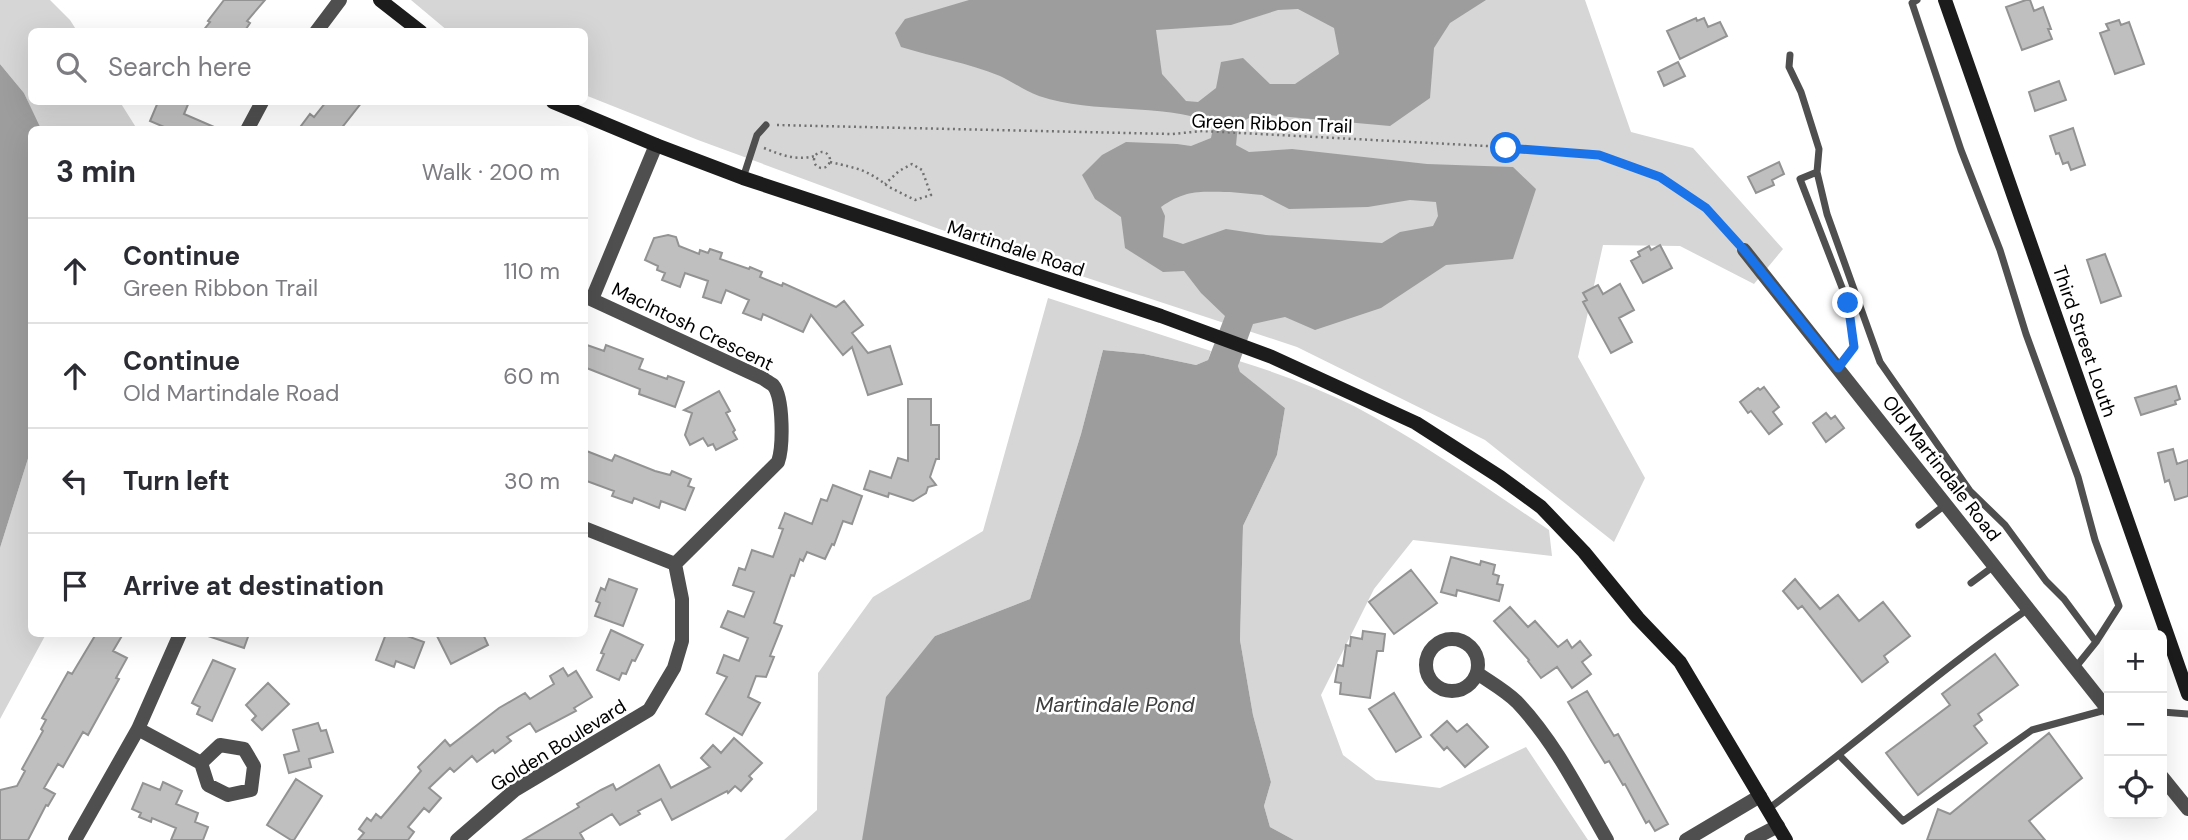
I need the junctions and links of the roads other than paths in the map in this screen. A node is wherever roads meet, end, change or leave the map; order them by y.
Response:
1 (340, 0) edge
2 (380, 0) edge
3 (1917, 0) edge
4 (1945, 0) edge
5 (319, 28) edge
6 (416, 28) edge
7 (1790, 55) dead end
8 (260, 105) edge
9 (560, 105) edge
10 (766, 125) road end
11 (249, 126) edge
12 (656, 145) junction
13 (1817, 172) junction
14 (743, 178) junction
15 (1744, 250) road end
16 (588, 297) edge
17 (1838, 368) junction
18 (1946, 504) junction
19 (1919, 525) dead end
20 (588, 530) edge
21 (675, 564) junction
22 (1994, 565) junction
23 (1971, 583) dead end
24 (2028, 608) junction
25 (179, 637) edge
26 (2096, 642) junction
27 (2075, 668) junction
28 (1477, 673) dead end
29 (2188, 694) edge
30 (2104, 704) edge
31 (2104, 711) edge
32 (2167, 712) edge
33 (2188, 713) edge
34 (138, 729) junction
35 (1839, 755) junction
36 (201, 763) dead end
37 (2167, 783) edge
38 (1764, 803) junction
39 (2188, 809) edge
40 (1778, 826) junction
41 (75, 840) edge
42 (457, 840) edge
43 (1607, 840) edge
44 (1686, 840) edge
45 (1751, 840) edge
46 (1786, 840) edge

1 - 5 street
2 - 6 main road
3 - 26 lane
4 - 29 main road, Third Street Louth
7 - 13 lane
8 - 11 street
9 - 12 main road
10 - 14 lane
12 - 14 main road
12 - 16 street
13 - 17 lane
13 - 26 lane
14 - 38 main road, Martindale Road
15 - 17 street, Old Martindale Road
16 - 21 street, MacIntosh Crescent
17 - 18 street, Old Martindale Road
18 - 19 lane
18 - 22 street, Old Martindale Road
20 - 21 street
21 - 42 street, Golden Boulevard
22 - 23 lane
22 - 24 street, Old Martindale Road
24 - 27 street, Old Martindale Road
24 - 35 lane
25 - 34 street
26 - 27 lane
27 - 30 street, Old Martindale Road
28 - 43 street
31 - 35 lane
32 - 33 lane
34 - 36 street
34 - 41 street
35 - 38 lane
37 - 39 street
38 - 40 main road
38 - 44 street
40 - 45 street
40 - 46 main road

